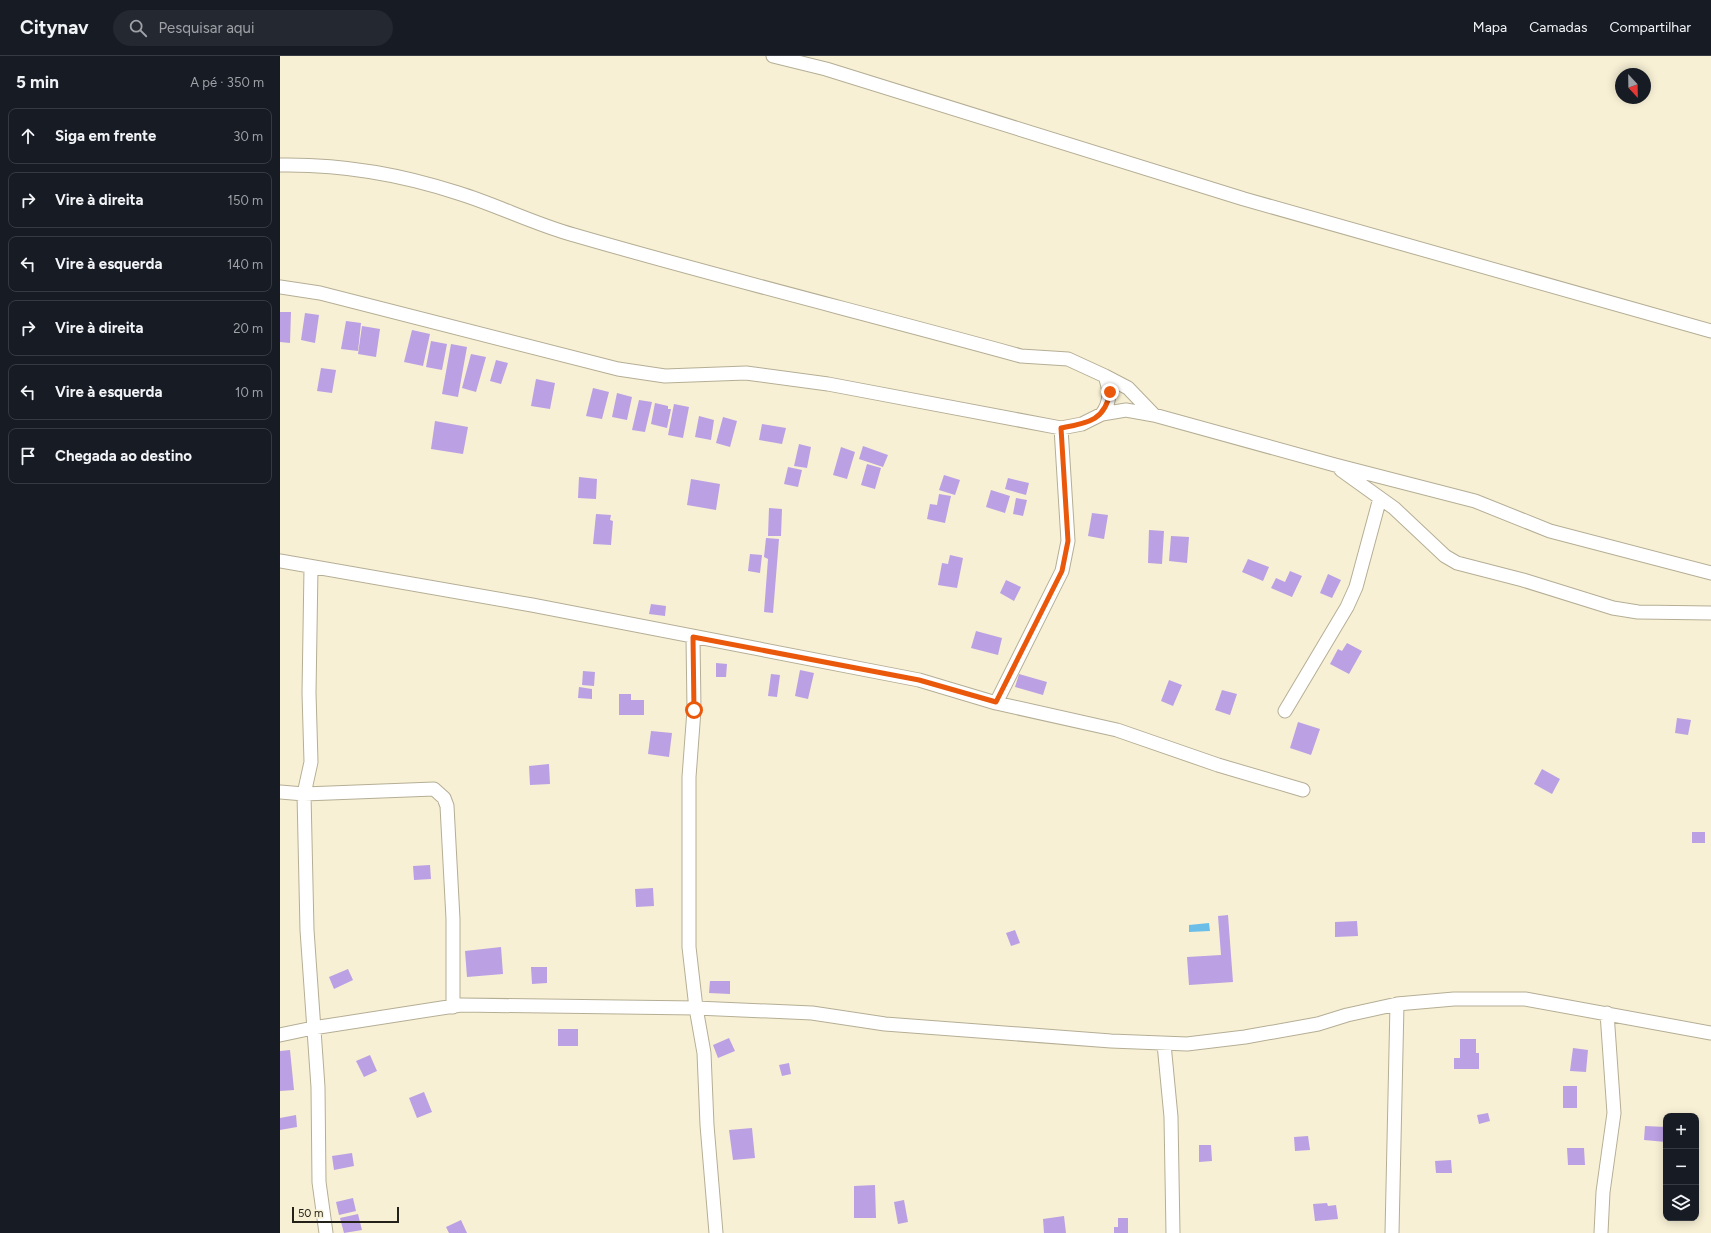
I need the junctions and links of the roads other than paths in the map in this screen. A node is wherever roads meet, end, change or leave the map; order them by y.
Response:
1 (773, 56) edge
2 (280, 164) edge
3 (280, 287) edge
4 (1711, 331) edge
5 (1105, 376) junction
6 (1102, 414) junction
7 (1154, 415) junction
8 (1061, 428) junction
9 (1335, 465) junction
10 (1380, 498) junction
11 (280, 562) edge
12 (311, 568) junction
13 (1711, 573) edge
14 (1711, 613) edge
15 (693, 637) junction
16 (996, 702) junction
17 (1285, 711) dead end
18 (1303, 790) dead end
19 (280, 792) edge
20 (304, 794) junction
21 (1396, 1004) junction
22 (453, 1007) junction
23 (696, 1008) junction
24 (1607, 1013) junction
25 (313, 1028) junction
26 (1711, 1033) edge
27 (280, 1035) edge
28 (1164, 1044) junction
29 (326, 1233) edge
30 (716, 1233) edge
31 (1173, 1233) edge
32 (1392, 1233) edge
33 (1602, 1233) edge

1 - 4 street
2 - 5 street
3 - 8 street
5 - 6 street
5 - 7 street
6 - 7 street
6 - 8 street
7 - 9 street
8 - 16 street
9 - 10 street
9 - 13 street
10 - 14 street
10 - 17 street
11 - 12 street
12 - 15 street
12 - 20 street
15 - 16 street
15 - 23 street
16 - 18 street
19 - 20 street
20 - 22 street
20 - 25 street
21 - 24 street
21 - 28 street
21 - 32 street
22 - 23 street
22 - 25 street
23 - 28 street
23 - 30 street
24 - 26 street
24 - 33 street
25 - 27 street
25 - 29 street
28 - 31 street

